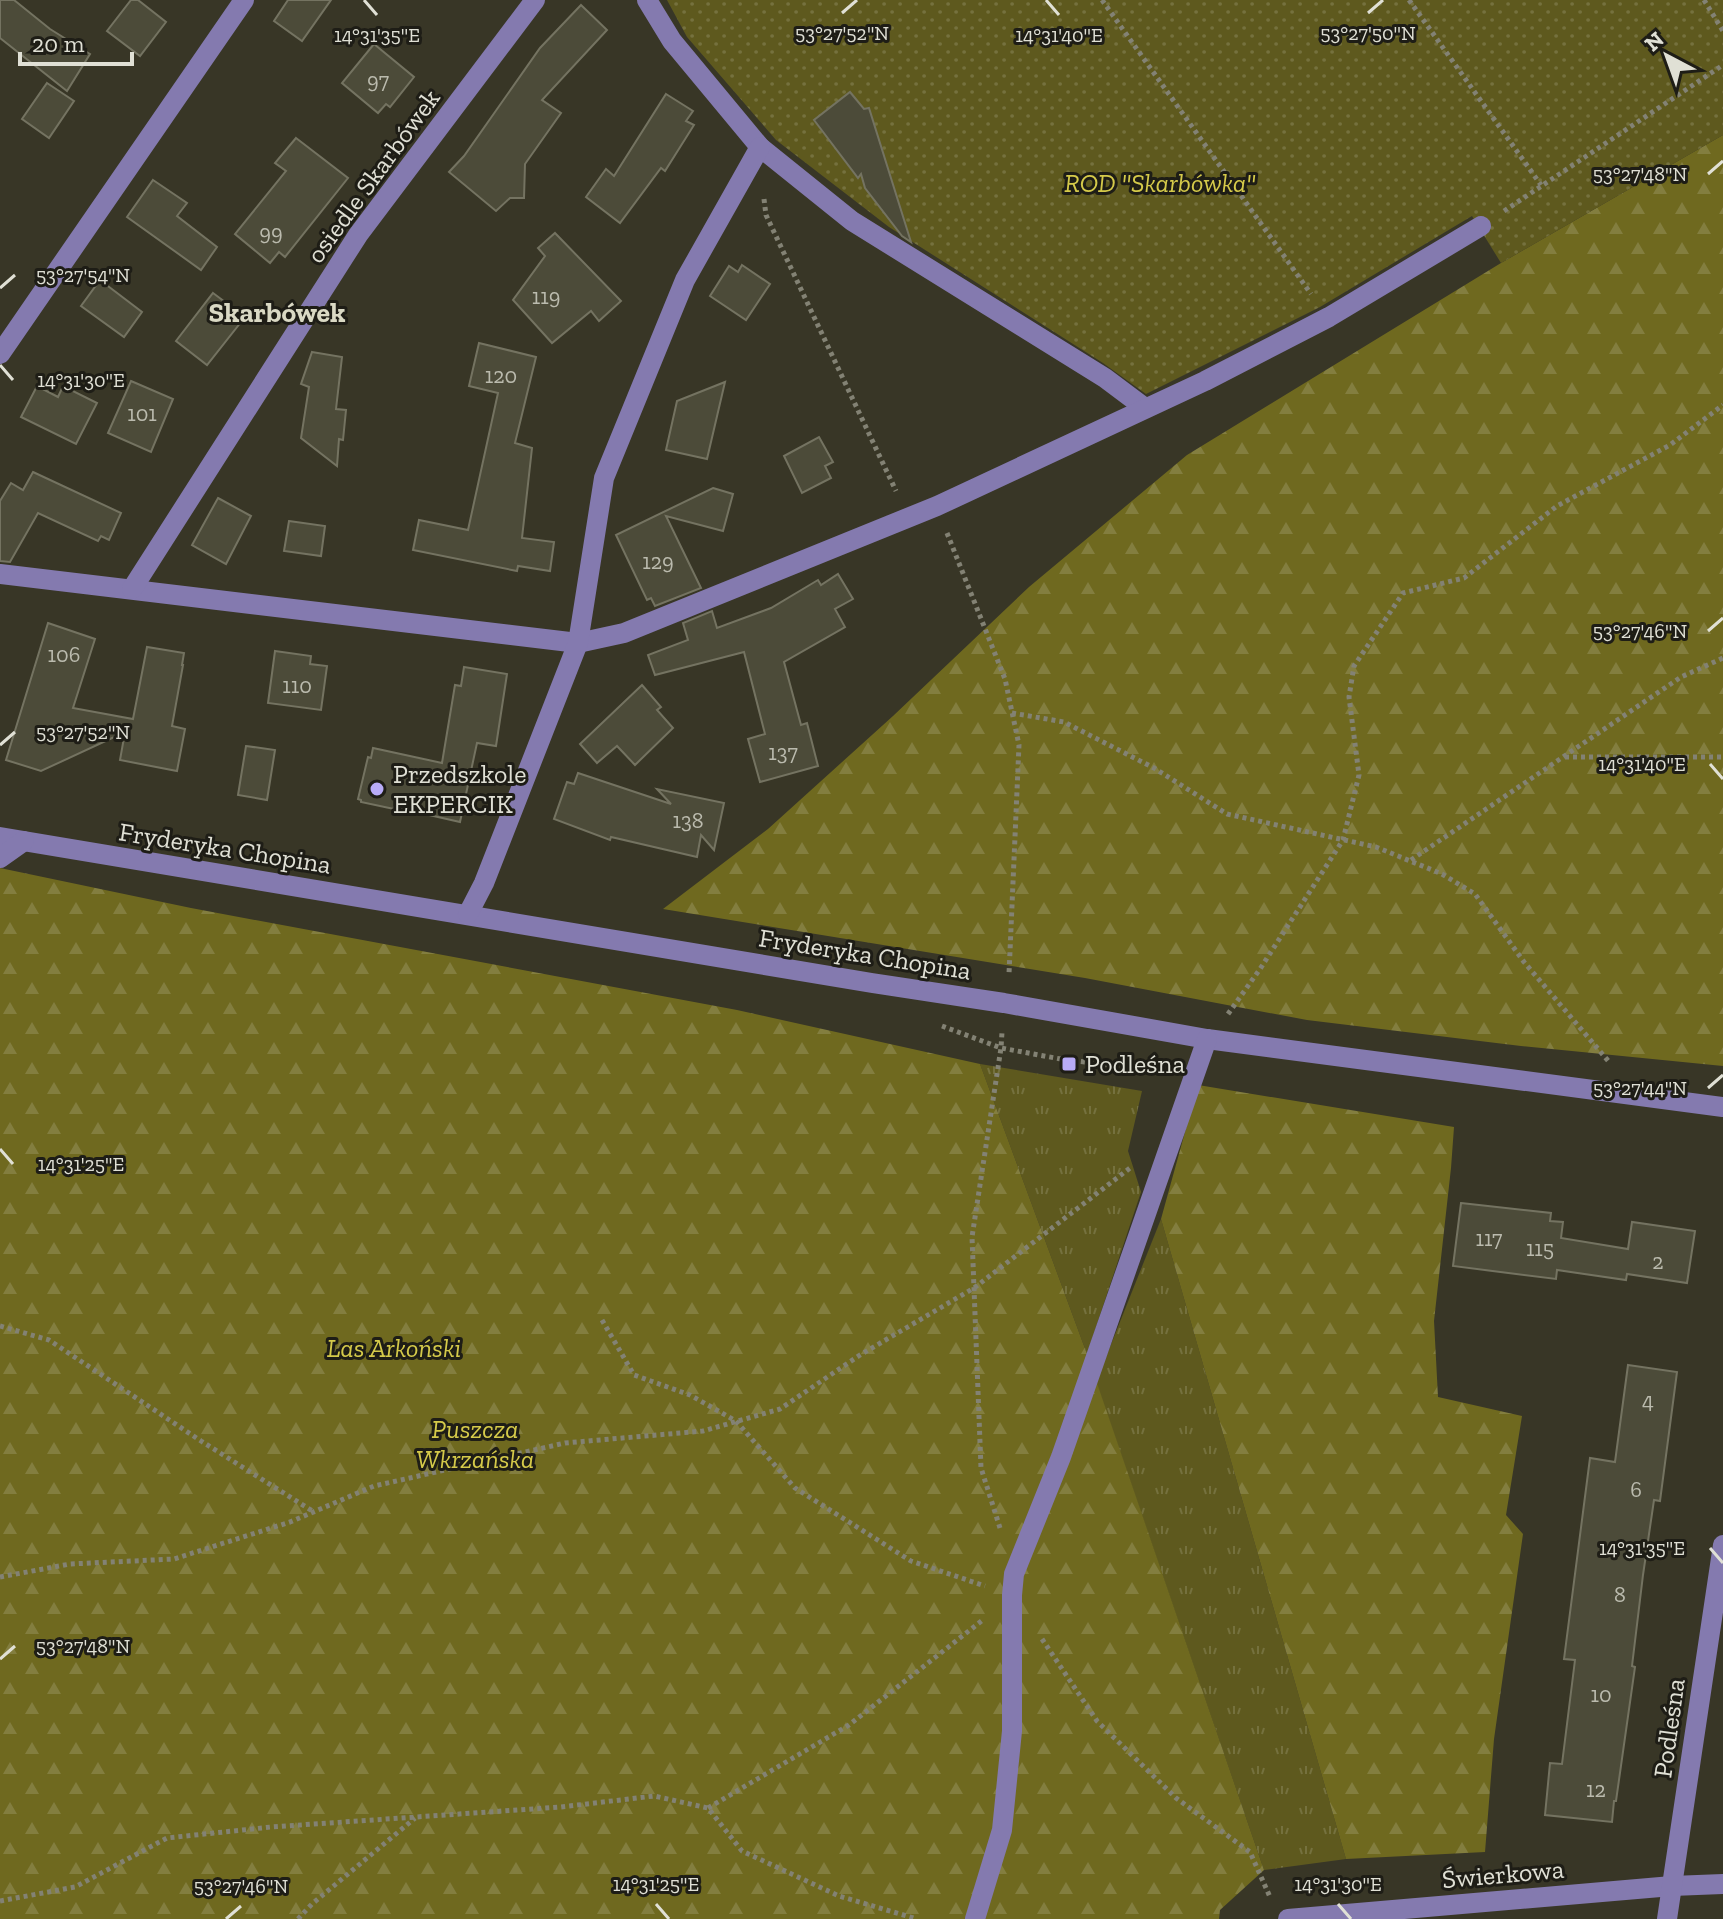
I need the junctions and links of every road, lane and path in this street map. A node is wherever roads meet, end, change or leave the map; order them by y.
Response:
1 (244, 0) edge
2 (535, 0) edge
3 (647, 0) edge
4 (1102, 0) edge
5 (1409, 0) edge
6 (1704, 0) edge
7 (1723, 31) edge
8 (1723, 65) edge
9 (760, 147) junction
10 (1541, 185) junction
11 (1481, 226) joint
12 (1329, 317) junction
13 (0, 354) edge
14 (1723, 405) edge
15 (1145, 408) junction
16 (937, 506) junction
17 (908, 517) junction
18 (0, 574) edge
19 (132, 589) junction
20 (578, 643) junction
21 (1723, 658) edge
22 (1012, 713) junction
23 (1564, 757) junction
24 (1723, 757) edge
25 (0, 837) edge
26 (1343, 840) junction
27 (24, 841) junction
28 (0, 858) edge
29 (1410, 861) junction
30 (468, 914) junction
31 (1004, 1003) junction
32 (1207, 1039) junction
33 (1612, 1065) dead end
34 (1723, 1107) edge
35 (1172, 1135) junction
36 (974, 1288) junction
37 (602, 1320) dead end
38 (0, 1326) edge
39 (736, 1421) junction
40 (314, 1512) junction
41 (1000, 1529) dead end
42 (1723, 1545) edge
43 (0, 1577) edge
44 (1012, 1595) junction
45 (708, 1808) junction
46 (416, 1817) junction
47 (1723, 1884) edge
48 (1672, 1886) junction
49 (0, 1901) edge
50 (1281, 1912) edge
51 (298, 1919) edge
52 (917, 1919) edge
53 (975, 1919) edge
54 (1667, 1919) edge

1 - 13 street
2 - 19 street, osiedle Skarbówek
3 - 9 street
4 - 12 path
5 - 10 path
6 - 7 path
8 - 10 path
9 - 15 street
9 - 17 path
9 - 20 street
10 - 11 path
11 - 12 street
12 - 15 street
14 - 26 path
15 - 16 street
16 - 17 street
16 - 22 path
17 - 20 street
18 - 19 street
19 - 20 street
20 - 30 street
21 - 23 path
22 - 26 path
22 - 31 path
23 - 24 path
23 - 29 path
25 - 27 street, Fryderyka Chopina
26 - 29 path
26 - 32 path
27 - 28 street
27 - 30 street, Fryderyka Chopina
29 - 33 path
30 - 31 street, Fryderyka Chopina
31 - 32 street, Fryderyka Chopina
31 - 36 path
32 - 34 street, Fryderyka Chopina
32 - 35 street
35 - 36 path
35 - 44 street
36 - 39 path
36 - 41 path
37 - 39 path
38 - 40 path
39 - 40 path
39 - 44 path
40 - 43 path
42 - 48 street, Podleśna
44 - 45 path
44 - 50 path
44 - 53 street
45 - 46 path
45 - 52 path
46 - 49 path
46 - 51 path
47 - 48 street, Świerkowa
48 - 50 street, Świerkowa
48 - 54 street, Podleśna

